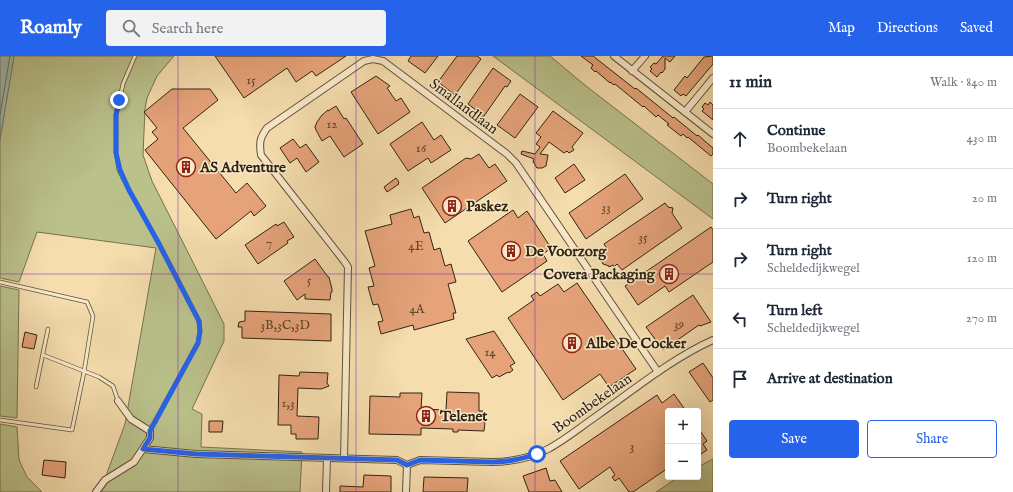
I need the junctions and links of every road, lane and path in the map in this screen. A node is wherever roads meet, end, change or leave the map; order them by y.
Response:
1 (135, 56) edge
2 (614, 56) edge
3 (645, 56) edge
4 (632, 71) junction
5 (713, 78) edge
6 (684, 112) junction
7 (713, 134) edge
8 (0, 282) edge
9 (48, 328) dead end
10 (713, 340) edge
11 (42, 355) junction
12 (84, 372) junction
13 (658, 372) junction
14 (36, 387) dead end
15 (118, 401) joint
16 (0, 420) edge
17 (150, 431) junction
18 (143, 449) junction
19 (327, 458) junction
20 (344, 458) junction
21 (407, 465) junction
22 (96, 492) edge
23 (326, 492) edge
24 (406, 492) edge

1 - 17 lane
2 - 4 street
3 - 4 street
4 - 6 street
5 - 6 street
6 - 7 street
8 - 12 lane
9 - 11 lane
10 - 13 street, Boombekelaan
11 - 12 lane
11 - 14 lane
12 - 15 lane
12 - 16 lane
13 - 20 street, Smallandlaan
13 - 21 street, Boombekelaan
15 - 17 street
17 - 18 street
18 - 19 street
18 - 22 street
19 - 20 street
19 - 23 street
20 - 21 street
21 - 24 street

